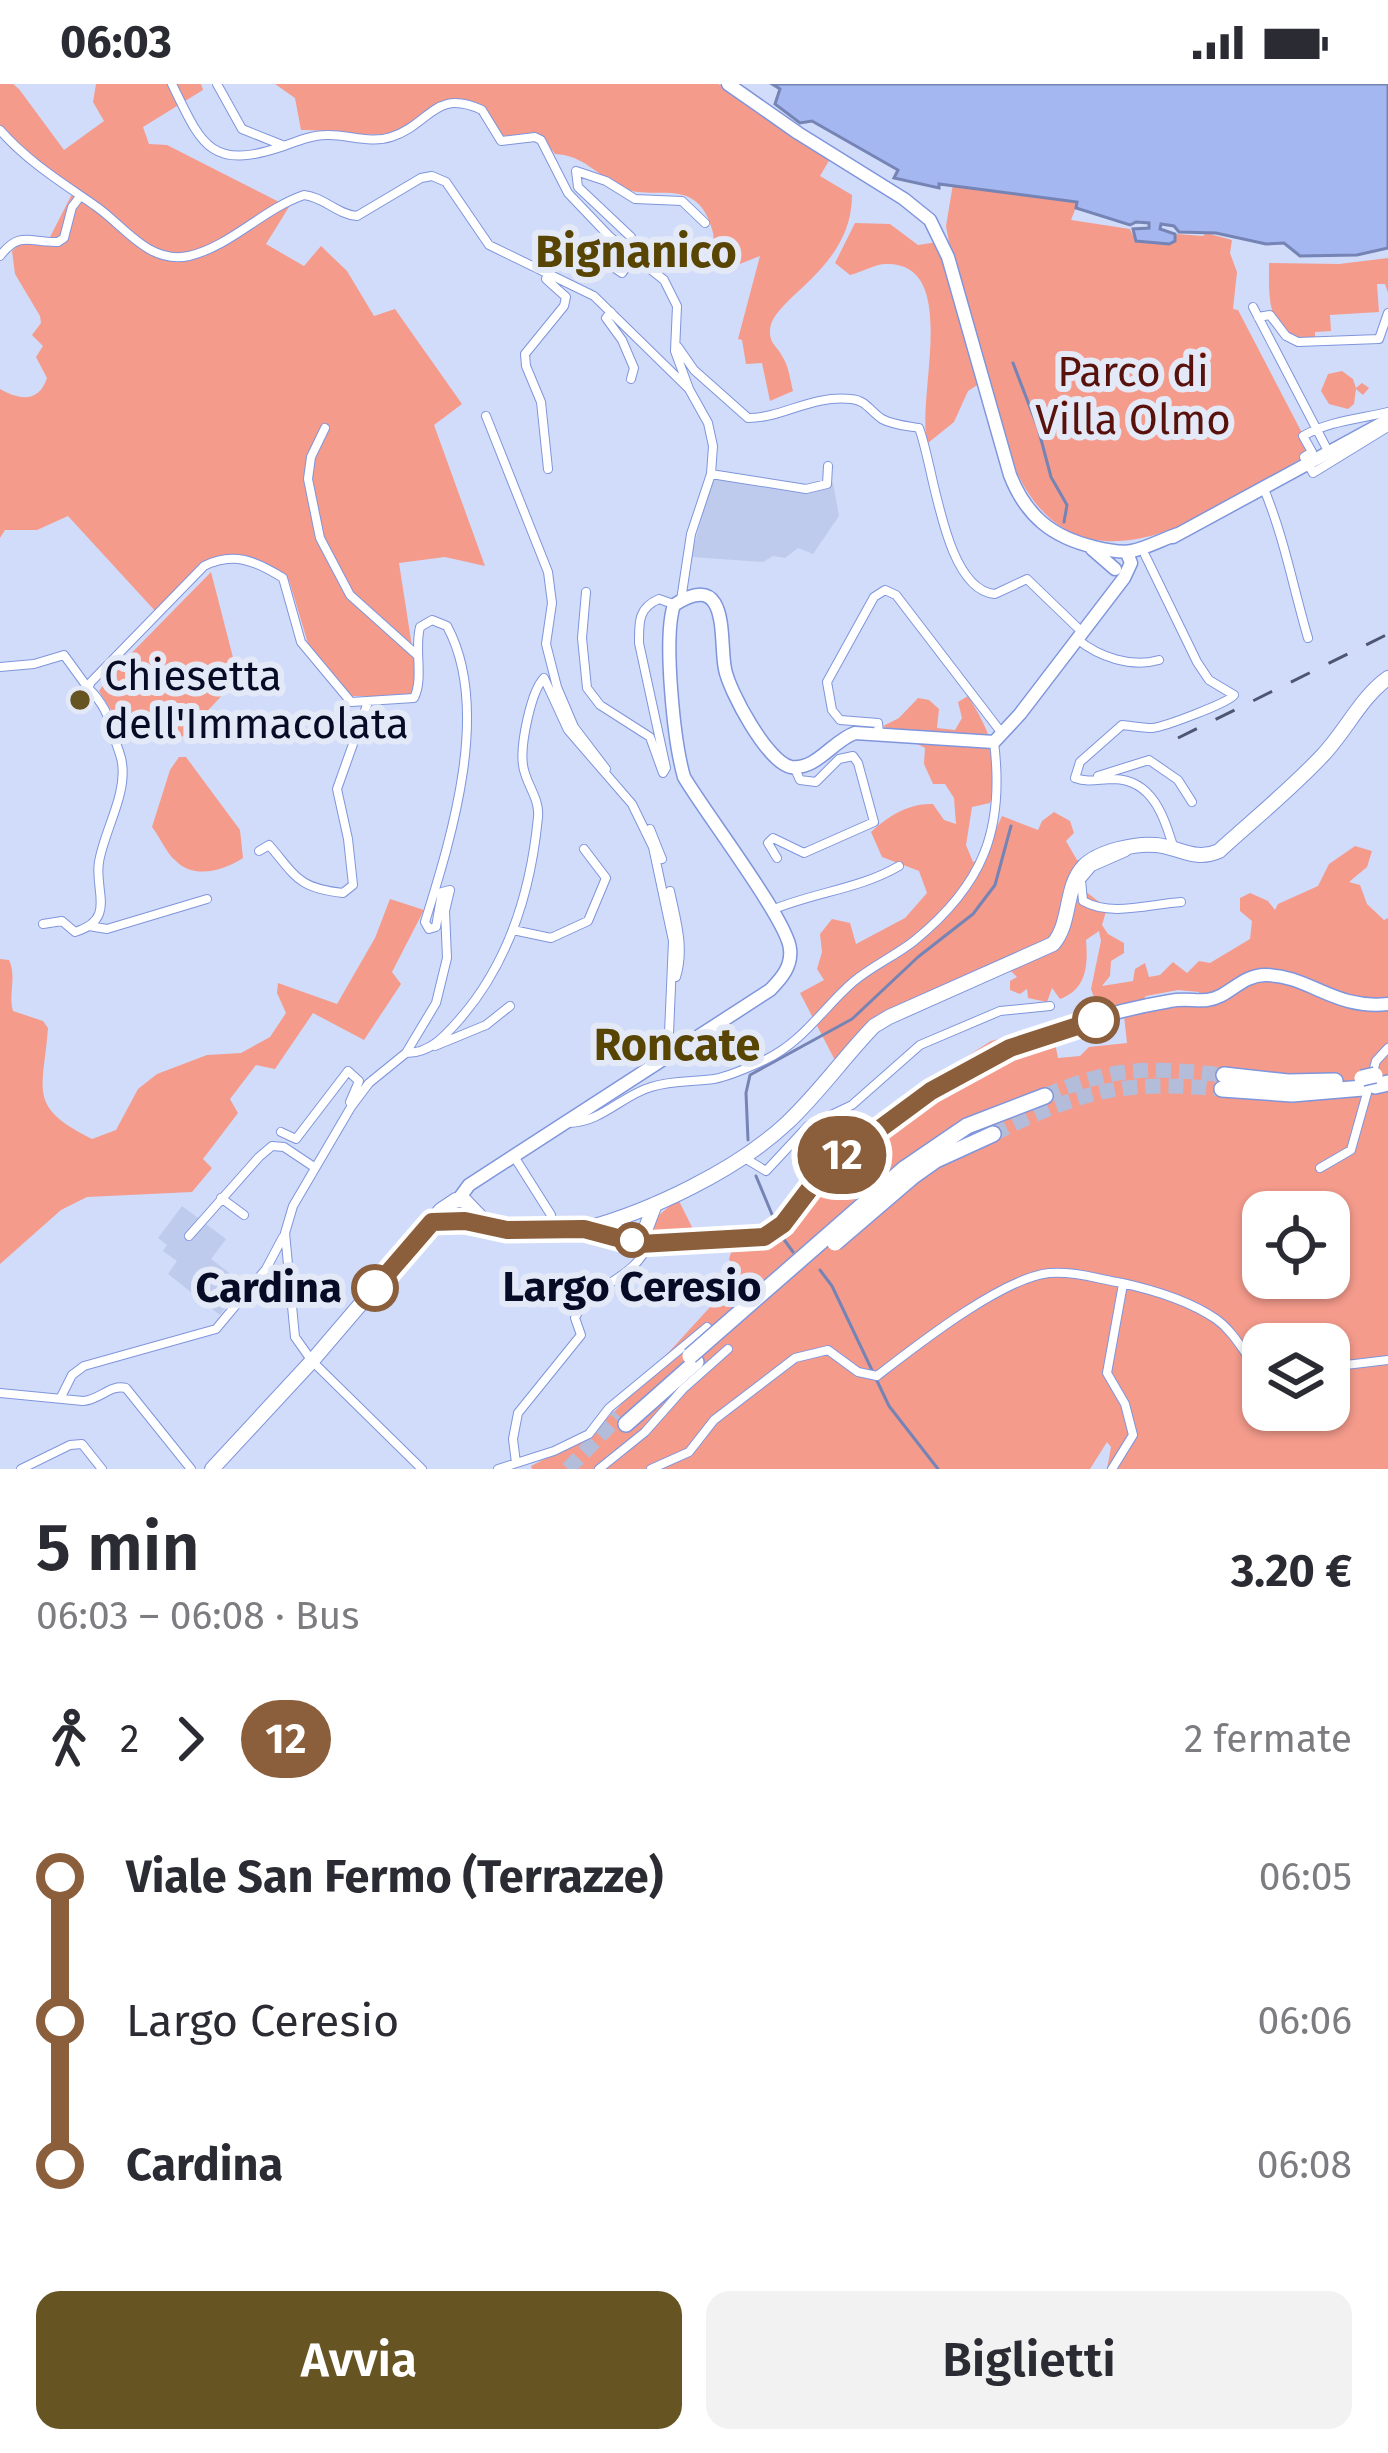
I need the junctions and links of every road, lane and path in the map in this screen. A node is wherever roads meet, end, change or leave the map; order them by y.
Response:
1 (172, 84) edge
2 (217, 84) edge
3 (728, 84) edge
4 (0, 130) edge
5 (284, 146) junction
6 (80, 198) junction
7 (705, 223) dead end
8 (596, 241) dead end
9 (0, 256) edge
10 (633, 256) junction
11 (549, 273) junction
12 (613, 312) junction
13 (1388, 313) edge
14 (673, 340) junction
15 (631, 379) dead end
16 (689, 389) junction
17 (485, 416) dead end
18 (1388, 420) edge
19 (326, 428) dead end
20 (1316, 428) junction
21 (1328, 452) junction
22 (1307, 464) junction
23 (828, 466) dead end
24 (548, 469) dead end
25 (711, 474) junction
26 (1264, 489) junction
27 (1178, 534) junction
28 (1145, 555) junction
29 (1122, 561) junction
30 (586, 592) dead end
31 (678, 603) junction
32 (1080, 636) junction
33 (1308, 638) dead end
34 (416, 655) junction
35 (1159, 660) dead end
36 (0, 667) edge
37 (1388, 678) edge
38 (88, 688) junction
39 (369, 700) junction
40 (879, 733) junction
41 (998, 738) junction
42 (794, 767) junction
43 (1079, 781) junction
44 (1192, 802) dead end
45 (1132, 848) junction
46 (584, 849) dead end
47 (1174, 850) junction
48 (260, 851) dead end
49 (777, 858) dead end
50 (899, 866) dead end
51 (206, 899) dead end
52 (1181, 902) dead end
53 (772, 910) junction
54 (43, 924) dead end
55 (88, 926) junction
56 (513, 930) junction
57 (674, 984) junction
58 (1388, 1004) edge
59 (510, 1006) dead end
60 (1050, 1006) dead end
61 (671, 1017) junction
62 (682, 1048) junction
63 (1388, 1048) edge
64 (428, 1049) junction
65 (406, 1053) junction
66 (668, 1056) junction
67 (1375, 1080) edge
68 (1223, 1082) tunnel mouth
69 (1045, 1096) tunnel mouth
70 (567, 1124) junction
71 (281, 1132) dead end
72 (993, 1134) tunnel mouth
73 (331, 1142) junction
74 (742, 1156) junction
75 (515, 1158) junction
76 (314, 1167) junction
77 (1320, 1168) dead end
78 (908, 1173) junction
79 (221, 1198) junction
80 (655, 1204) junction
81 (461, 1210) junction
82 (244, 1215) dead end
83 (627, 1217) junction
84 (645, 1227) junction
85 (584, 1229) junction
86 (554, 1230) junction
87 (285, 1233) junction
88 (189, 1236) dead end
89 (642, 1241) junction
90 (1123, 1284) junction
91 (707, 1328) dead end
92 (728, 1349) dead end
93 (1242, 1349) edge
94 (1388, 1360) edge
95 (312, 1361) junction
96 (1350, 1365) edge
97 (0, 1393) edge
98 (61, 1397) junction
99 (622, 1420) tunnel mouth
100 (516, 1463) junction
101 (24, 1467) edge
102 (103, 1469) edge
103 (191, 1469) edge
104 (212, 1469) edge
105 (422, 1469) edge
106 (498, 1469) edge
107 (598, 1469) edge
108 (651, 1469) edge
109 (1112, 1469) edge

1 - 5 street
2 - 5 street
3 - 29 main road
4 - 6 street
5 - 10 street
6 - 9 street
6 - 11 street
7 - 10 street
8 - 10 street
10 - 14 street
11 - 12 street
11 - 24 street
12 - 15 street
12 - 16 street
13 - 20 street
14 - 16 street
14 - 32 street
16 - 25 street
17 - 57 street
18 - 20 street
18 - 21 main road
18 - 22 street
19 - 34 street
20 - 21 street
20 - 22 street
21 - 22 main road
22 - 26 main road
23 - 25 street
25 - 31 street
26 - 27 main road
26 - 33 street
27 - 28 main road
27 - 29 main road
28 - 29 main road
28 - 43 street
29 - 32 main road
30 - 31 street
31 - 42 main road
31 - 53 main road
32 - 35 street
32 - 41 main road
34 - 39 street
34 - 65 street
36 - 38 street
37 - 47 main road
38 - 39 street
38 - 55 street
39 - 48 street
40 - 41 main road
40 - 41 street
40 - 42 main road
41 - 70 street
42 - 49 street
43 - 44 street
43 - 47 street
45 - 47 main road
45 - 52 street
45 - 74 main road
46 - 56 street
50 - 53 street
51 - 55 street
53 - 62 main road
54 - 55 street
56 - 57 street
56 - 64 street
57 - 61 street
58 - 89 main road
59 - 64 street
60 - 74 street
61 - 62 street
61 - 66 street
62 - 66 main road
63 - 77 street
64 - 65 street
65 - 73 street
66 - 70 main road
67 - 68 highway
69 - 78 highway
70 - 75 main road
71 - 73 street
72 - 78 highway
73 - 76 street
74 - 80 main road
75 - 81 main road
75 - 86 street
76 - 79 street
76 - 87 street
78 - 99 highway, bridge
79 - 82 street
79 - 88 street
80 - 83 main road
80 - 84 main road
81 - 86 main road
81 - 95 main road
83 - 84 main road
83 - 85 main road
83 - 89 main road
84 - 89 main road
85 - 86 main road
85 - 89 main road
87 - 95 street
87 - 98 street
89 - 100 street
90 - 93 street
90 - 108 street
90 - 109 street
91 - 100 street
92 - 107 street
94 - 96 street
95 - 104 main road
95 - 105 street
97 - 98 street
98 - 103 street
100 - 106 street
101 - 102 street

